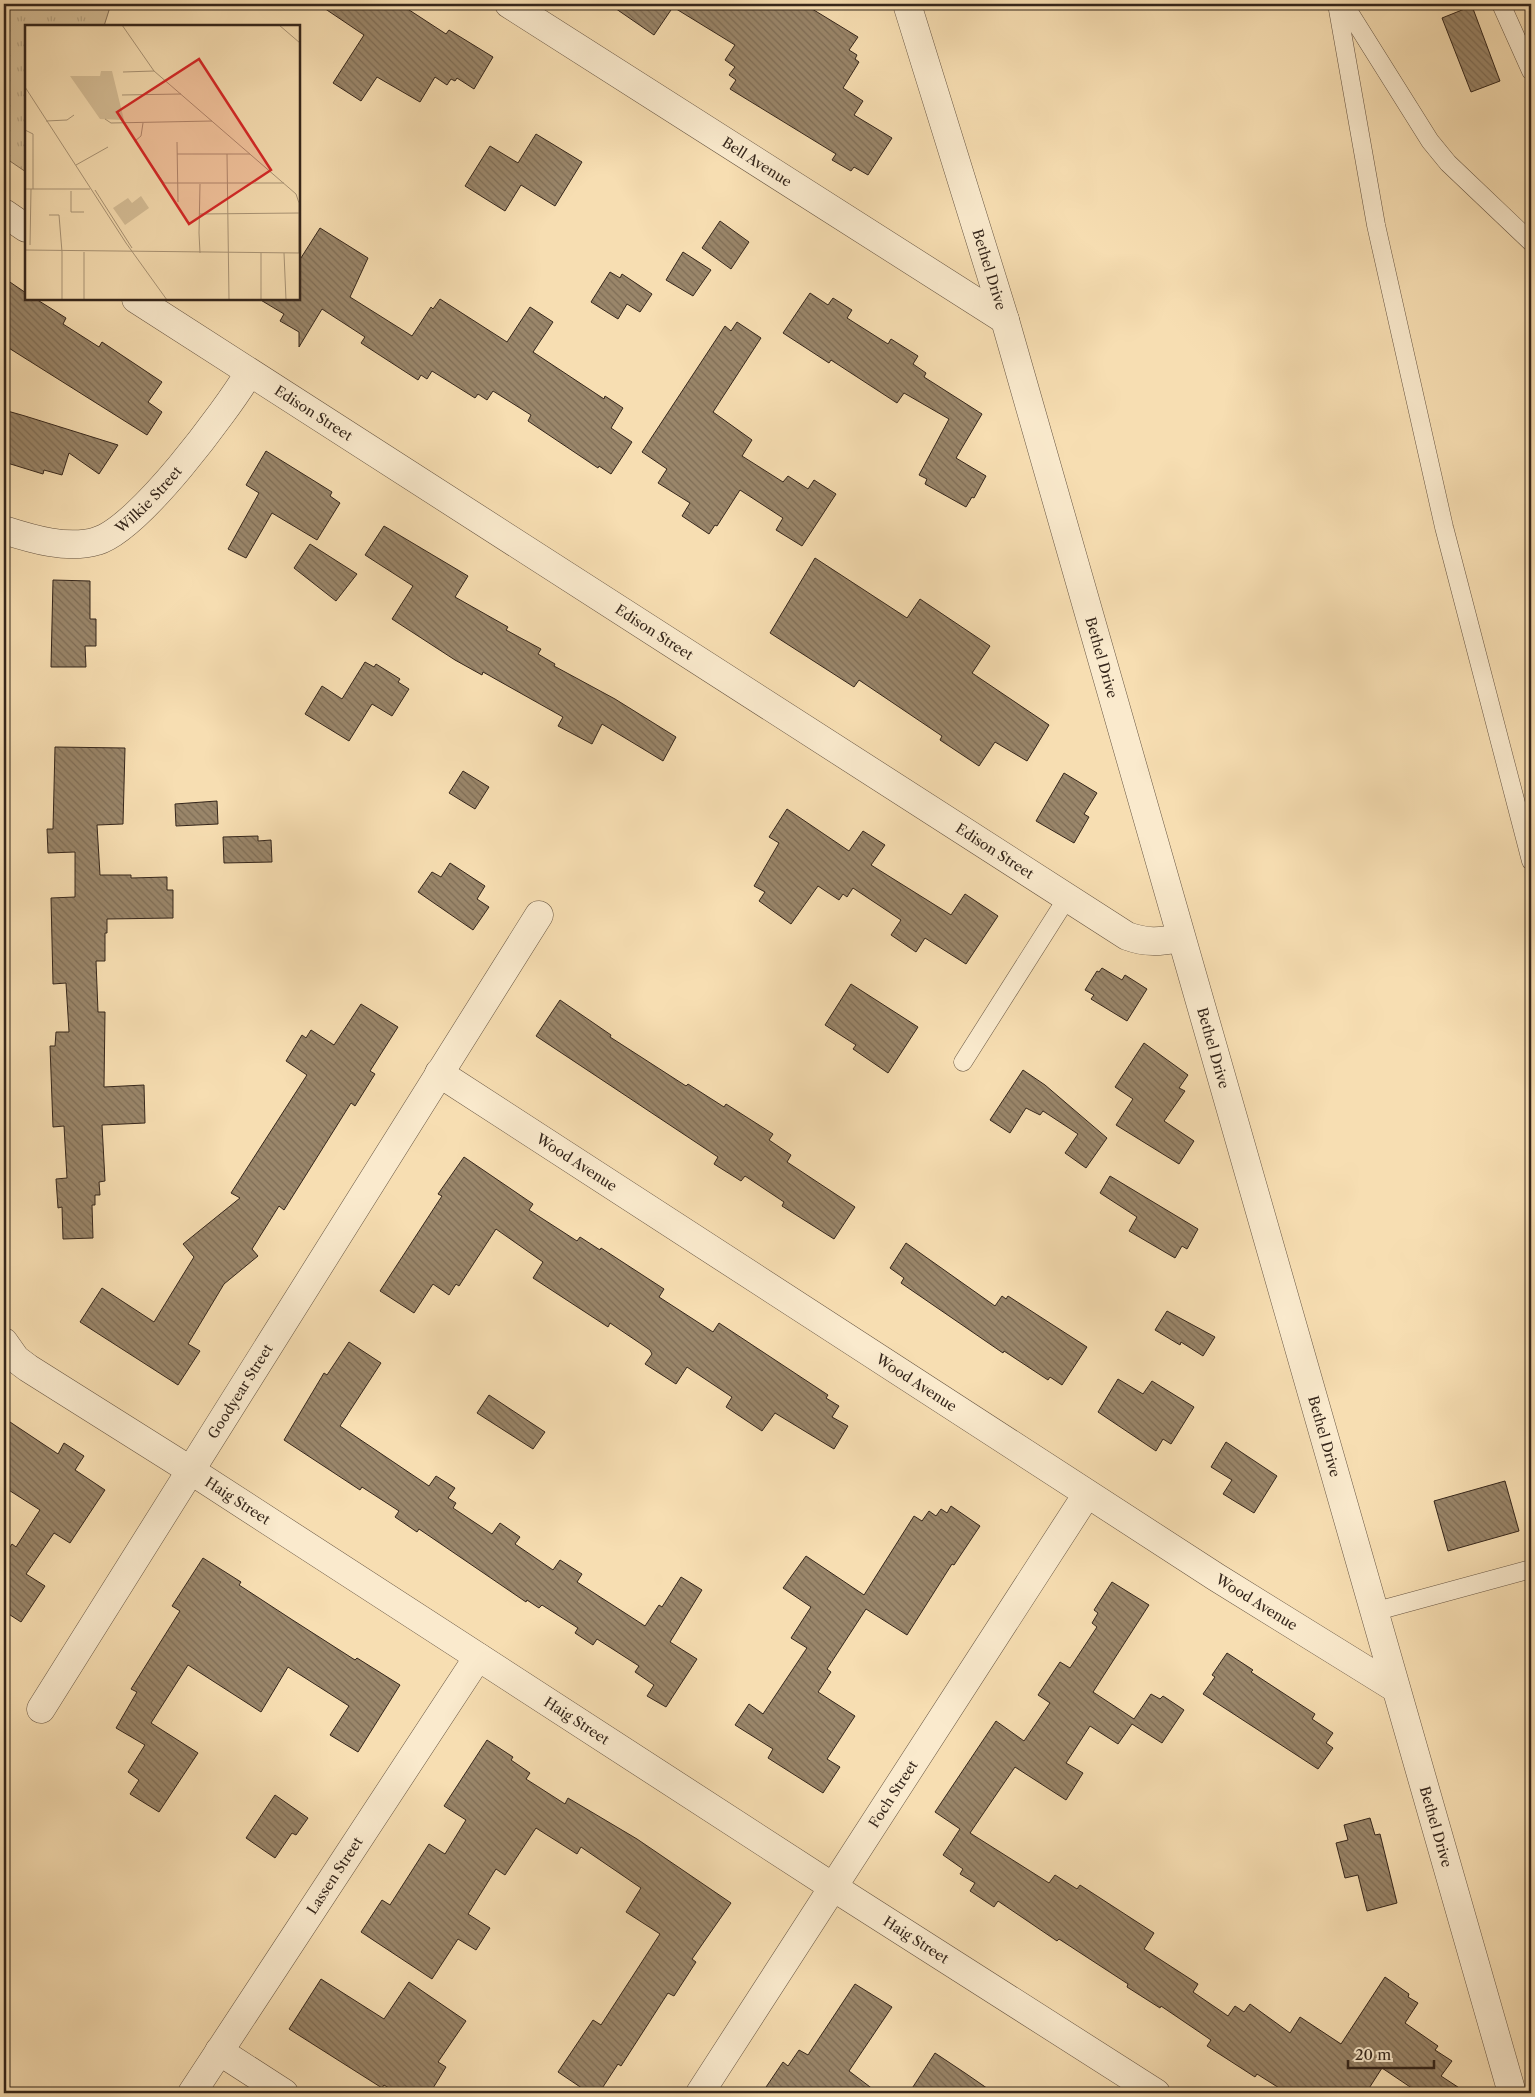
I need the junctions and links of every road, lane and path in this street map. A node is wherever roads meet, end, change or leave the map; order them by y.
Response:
1 (509, 4) edge
2 (907, 4) edge
3 (1337, 4) edge
4 (1344, 4) edge
5 (1501, 4) edge
6 (1531, 71) edge
7 (4, 213) edge
8 (25, 227) edge
9 (1531, 242) edge
10 (138, 300) edge
11 (1005, 320) junction
12 (249, 373) junction
13 (4, 530) edge
14 (1531, 861) edge
15 (1067, 898) junction
16 (539, 915) dead end
17 (1180, 938) junction
18 (963, 1062) dead end
19 (439, 1072) junction
20 (4, 1342) edge
21 (190, 1470) junction
22 (1087, 1494) junction
23 (1531, 1568) edge
24 (1373, 1612) junction
25 (478, 1658) junction
26 (1395, 1688) junction
27 (41, 1709) dead end
28 (833, 1888) junction
29 (219, 2051) junction
30 (192, 2093) edge
31 (284, 2093) edge
32 (700, 2093) edge
33 (1156, 2093) edge
34 (1512, 2093) edge

1 - 11 street, Bell Avenue
2 - 11 street, Bethel Drive
3 - 14 lane
4 - 9 lane
5 - 6 lane
7 - 8 street
10 - 12 street, Edison Street
11 - 17 street, Bethel Drive
12 - 13 street, Wilkie Street
12 - 15 street, Edison Street
15 - 17 street, Edison Street
15 - 18 lane
16 - 19 street, Goodyear Street
17 - 24 street, Bethel Drive
19 - 21 street, Goodyear Street
19 - 22 street, Wood Avenue
20 - 21 street, Haig Street
21 - 25 street, Haig Street
21 - 27 street, Goodyear Street
22 - 26 street, Wood Avenue
22 - 28 street, Foch Street
23 - 24 lane
24 - 26 street, Bethel Drive
25 - 28 street, Haig Street
25 - 29 street, Lassen Street
26 - 34 street, Bethel Drive
28 - 32 street, Foch Street
28 - 33 street, Haig Street
29 - 30 street, Lassen Street
29 - 31 street

